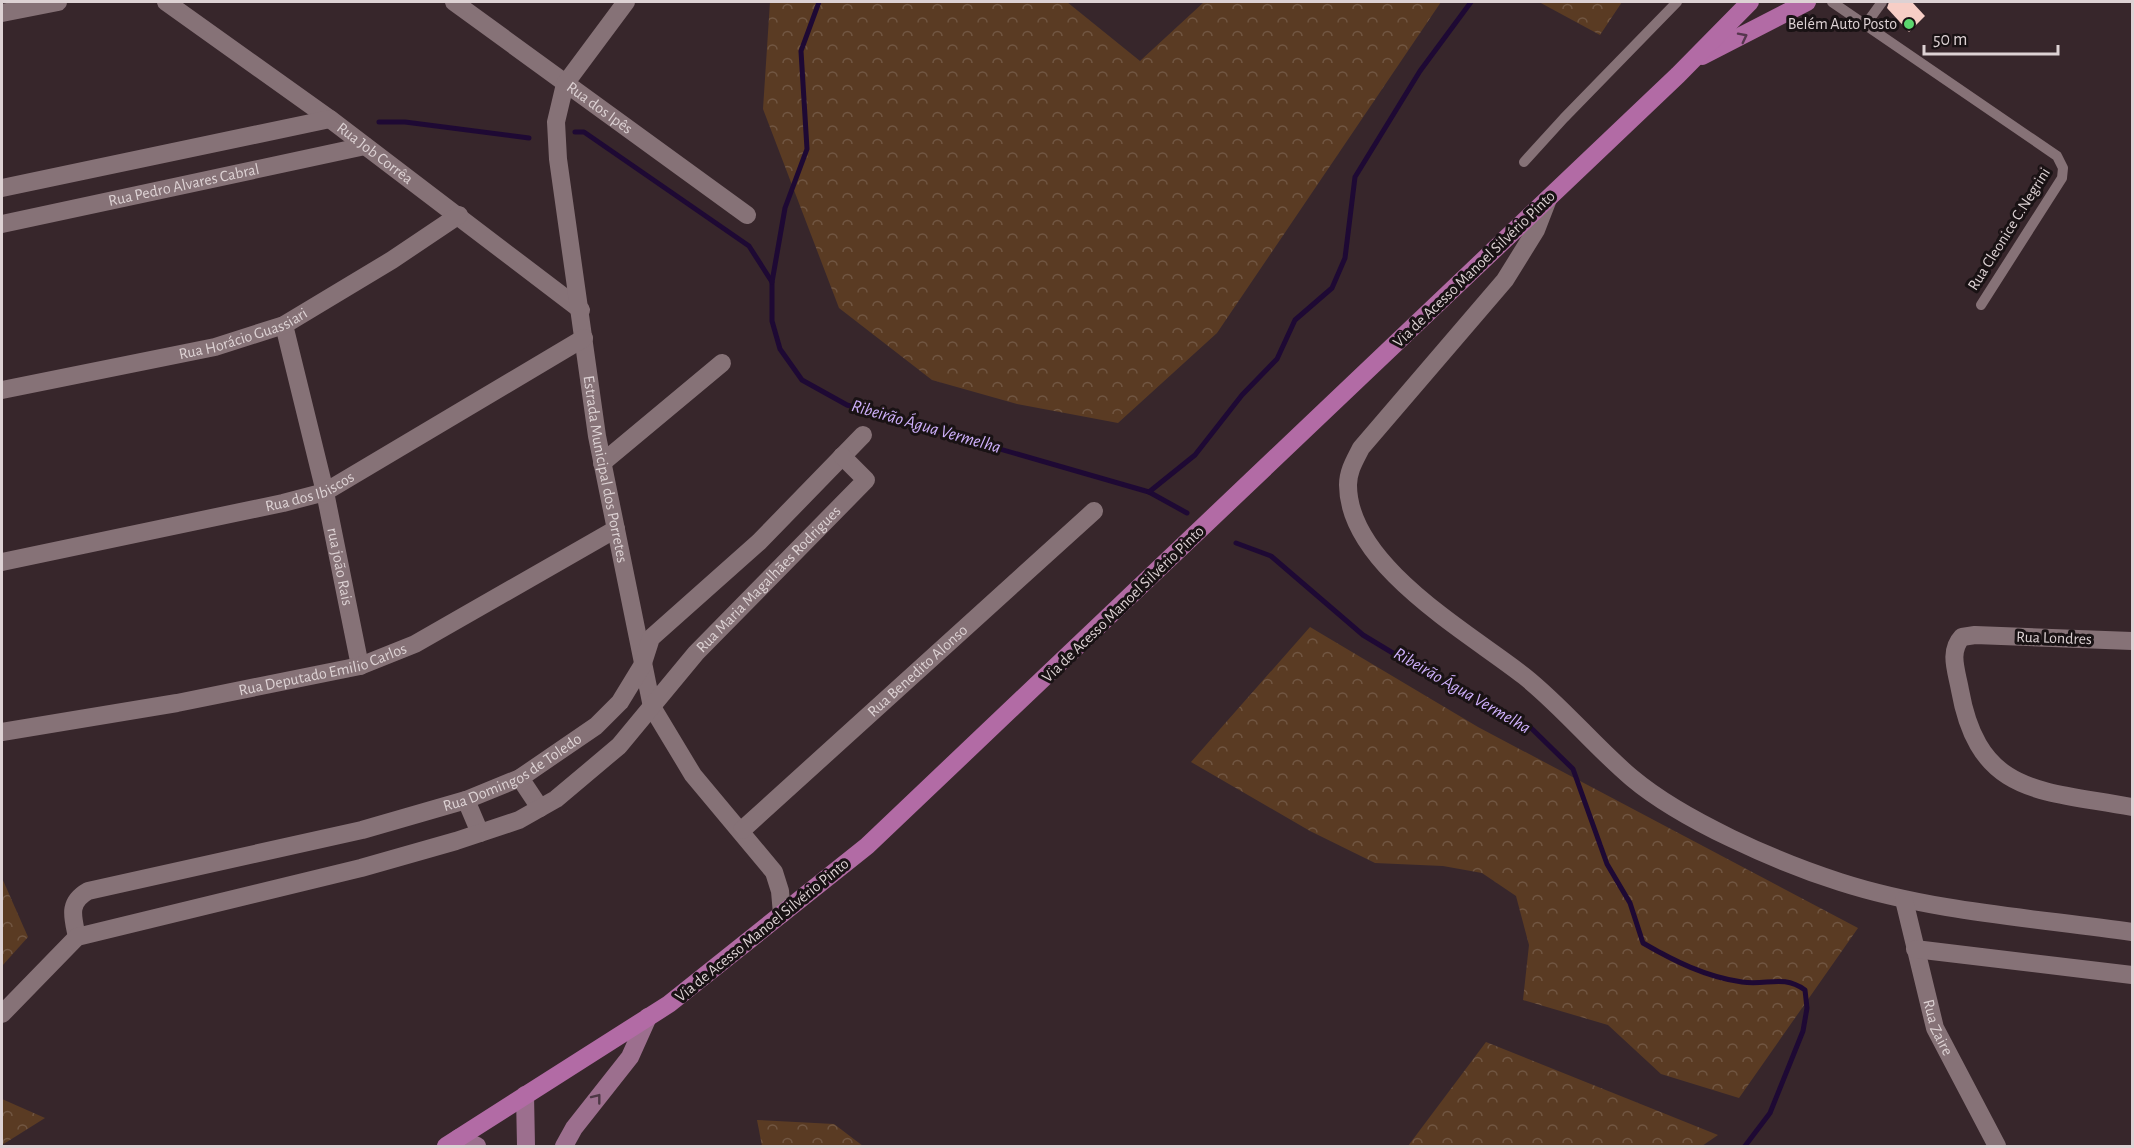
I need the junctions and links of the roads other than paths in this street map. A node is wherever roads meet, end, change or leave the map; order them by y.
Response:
1 (58, 2) edge
2 (166, 2) edge
3 (454, 2) edge
4 (626, 2) edge
5 (1677, 2) edge
6 (1750, 2) edge
7 (1807, 2) edge
8 (1832, 2) edge
9 (1882, 2) edge
10 (2, 13) edge
11 (1866, 24) junction
12 (1690, 62) junction
13 (565, 84) junction
14 (330, 119) junction
15 (365, 146) junction
16 (1524, 162) dead end
17 (2, 188) edge
18 (1548, 199) junction
19 (459, 215) junction
20 (747, 215) dead end
21 (2, 224) edge
22 (1980, 305) dead end
23 (581, 310) junction
24 (284, 325) junction
25 (584, 338) junction
26 (722, 363) dead end
27 (2, 390) edge
28 (863, 435) dead end
29 (842, 456) junction
30 (602, 463) junction
31 (325, 492) junction
32 (1094, 511) dead end
33 (616, 529) junction
34 (2, 562) edge
35 (2133, 641) edge
36 (360, 666) junction
37 (642, 666) junction
38 (652, 707) junction
39 (2, 732) edge
40 (520, 778) junction
41 (466, 800) junction
42 (2133, 807) edge
43 (540, 808) junction
44 (741, 830) junction
45 (480, 833) junction
46 (1904, 900) junction
47 (782, 914) junction
48 (2133, 932) edge
49 (77, 937) junction
50 (1915, 950) junction
51 (2133, 975) edge
52 (2, 1014) edge
53 (648, 1017) junction
54 (525, 1095) junction
55 (452, 1142) edge
56 (477, 1146) edge
57 (526, 1146) edge
58 (564, 1146) edge
59 (1997, 1146) edge

1 - 10 street
2 - 14 street, Rua Job Corrêa
3 - 13 street, Rua dos Ipês
4 - 13 street, Estrada Municipal dos Porretes
5 - 16 lane
6 - 12 main road, Via de Acesso Manoel Silvério Pinto
12 -> 7 main road
8 - 11 lane, Rua Cleonice C.Negrini
9 - 11 lane
11 - 22 lane, Rua Cleonice C.Negrini
12 - 18 main road, Via de Acesso Manoel Silvério Pinto
13 - 20 street, Rua dos Ipês
13 - 23 street, Estrada Municipal dos Porretes
14 - 15 street, Rua Job Corrêa
14 - 17 street, Rua Pedro Alvares Cabral
15 - 19 street, Rua Job Corrêa
15 - 21 street, Rua Pedro Alvares Cabral
18 - 46 street
18 - 47 main road, Via de Acesso Manoel Silvério Pinto
19 - 23 street, Rua Job Corrêa
19 - 24 street, Rua Horácio Guassiari
23 - 25 street, Estrada Municipal dos Porretes
24 - 27 street, Rua Horácio Guassiari
24 - 31 street, rua joão Rais
25 - 30 street, Estrada Municipal dos Porretes
25 - 31 street, Rua dos Ibiscos
26 - 30 street
28 - 29 street, Rua Domingos de Toledo
29 - 37 street, Rua Domingos de Toledo
29 - 38 street, Rua Maria Magalhães Rodrigues
30 - 33 street, Estrada Municipal dos Porretes
31 - 34 street, Rua dos Ibiscos
31 - 36 street, rua joão Rais
32 - 44 street, Rua Benedito Alonso
33 - 36 street, Rua Deputado Emilio Carlos
33 - 37 street, Estrada Municipal dos Porretes
35 - 42 street, Rua Londres
36 - 39 street, Rua Deputado Emilio Carlos
37 - 38 street, Estrada Municipal dos Porretes
37 - 40 street, Rua Domingos de Toledo
38 - 43 street, Rua Domingos de Toledo
38 - 44 street, Estrada Municipal dos Porretes
40 - 41 street, Rua Domingos de Toledo
40 - 43 street
41 - 45 street
41 - 49 street, Rua Domingos de Toledo
43 - 45 street, Rua Domingos de Toledo
44 - 47 street, Estrada Municipal dos Porretes
45 - 49 street, Rua Domingos de Toledo
46 - 48 street
46 - 50 street, Rua Zaire
47 - 53 main road, Via de Acesso Manoel Silvério Pinto
49 - 52 street
50 - 51 street
50 - 59 street, Rua Zaire
53 - 54 main road, Via de Acesso Manoel Silvério Pinto
58 -> 53 street
54 - 55 main road, Via de Acesso Manoel Silvério Pinto
54 - 57 street
55 - 56 street

